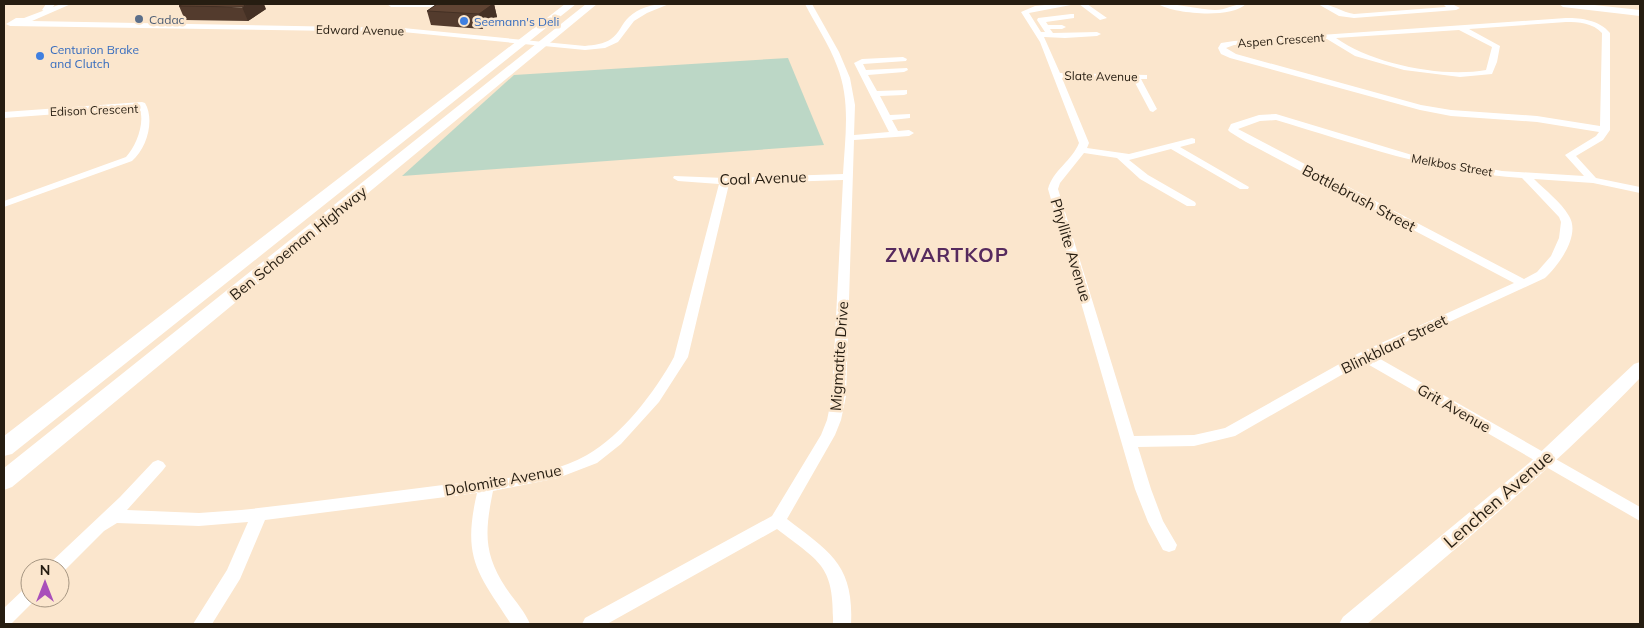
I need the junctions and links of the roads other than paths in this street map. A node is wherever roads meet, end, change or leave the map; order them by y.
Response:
1 (61, 4) edge
2 (67, 4) edge
3 (391, 4) edge
4 (454, 4) edge
5 (571, 4) edge
6 (592, 4) edge
7 (665, 4) edge
8 (808, 4) edge
9 (1072, 4) edge
10 (1083, 4) edge
11 (1162, 4) edge
12 (1242, 4) edge
13 (1322, 4) edge
14 (1394, 4) edge
15 (1568, 4) edge
16 (1617, 4) edge
17 (1444, 6) edge
18 (1640, 6) edge
19 (49, 7) edge
20 (1348, 7) dead end
21 (1413, 7) edge
22 (1428, 7) edge
23 (1333, 10) junction
24 (1361, 10) dead end
25 (1372, 14) junction
26 (1640, 14) edge
27 (1071, 16) dead end
28 (1103, 18) dead end
29 (14, 23) edge
30 (1062, 27) dead end
31 (1460, 27) junction
32 (1044, 31) junction
33 (1098, 34) dead end
34 (1328, 36) junction
35 (903, 58) dead end
36 (904, 70) dead end
37 (863, 73) junction
38 (1058, 76) junction
39 (904, 92) dead end
40 (874, 94) junction
41 (1152, 110) dead end
42 (4, 115) edge
43 (908, 116) dead end
44 (1269, 116) joint
45 (886, 118) junction
46 (1605, 130) junction
47 (909, 133) dead end
48 (895, 134) junction
49 (850, 138) junction
50 (1192, 141) dead end
51 (1172, 146) junction
52 (1082, 150) junction
53 (1121, 157) junction
54 (1525, 176) junction
55 (847, 177) junction
56 (678, 178) dead end
57 (1594, 180) junction
58 (725, 181) junction
59 (1244, 186) dead end
60 (1640, 190) edge
61 (4, 204) edge
62 (1191, 204) dead end
63 (1524, 283) junction
64 (1364, 356) junction
65 (1640, 368) edge
66 (1130, 441) junction
67 (4, 448) edge
68 (1545, 459) junction
69 (158, 466) dead end
70 (4, 483) edge
71 (486, 485) junction
72 (125, 509) junction
73 (260, 514) junction
74 (1640, 515) edge
75 (778, 521) junction
76 (1170, 545) dead end
77 (66, 558) edge
78 (20, 604) edge
79 (4, 619) edge
80 (202, 624) edge
81 (521, 624) edge
82 (591, 624) edge
83 (842, 624) edge
84 (1351, 624) edge

1 - 19 street
2 - 29 street
3 - 4 main road
5 - 67 highway, Ben Schoeman Highway
6 - 70 highway, Ben Schoeman Highway
7 - 29 street, Edward Avenue
8 - 49 street, Migmatite Drive
9 - 32 street
10 - 28 street
11 - 12 street
13 - 23 street
14 - 21 street
15 - 26 main road
16 - 18 main road
17 - 22 street
19 - 29 street
20 - 23 street
21 - 22 street
21 - 25 street
23 - 25 street
24 - 25 street
27 - 32 street
30 - 32 street
31 - 34 street, Aspen Crescent
31 - 34 street
31 - 46 street, Aspen Crescent
32 - 33 street
32 - 38 street
34 - 46 street, Aspen Crescent
35 - 37 street
36 - 37 street
37 - 40 street
38 - 41 street, Slate Avenue
38 - 52 street
39 - 40 street
40 - 45 street
42 - 61 street, Edison Crescent
43 - 45 street
44 - 54 street, Melkbos Street
44 - 63 street, Bottlebrush Street
45 - 48 street
46 - 57 street
47 - 48 street
48 - 49 street
49 - 55 street, Migmatite Drive
50 - 51 street
51 - 53 street
51 - 59 street
52 - 53 street
52 - 66 street, Phyllite Avenue
53 - 62 street
54 - 57 street, Melkbos Street
54 - 63 street, Blinkblaar Street
55 - 58 street, Coal Avenue
55 - 75 street, Migmatite Drive
56 - 58 street, Coal Avenue
57 - 60 street, Melkbos Street
58 - 71 street, Dolomite Avenue
63 - 64 street, Blinkblaar Street
64 - 66 street, Blinkblaar Street
64 - 68 street, Grit Avenue
65 - 68 main road, Lenchen Avenue
66 - 76 street, Phyllite Avenue
68 - 74 street, Grit Avenue
68 - 84 main road, Lenchen Avenue
69 - 72 street
71 - 73 street, Dolomite Avenue
71 - 81 street
72 - 73 street, Dolomite Avenue
72 - 77 street
73 - 80 street
75 - 82 street
75 - 83 street
78 - 79 street

